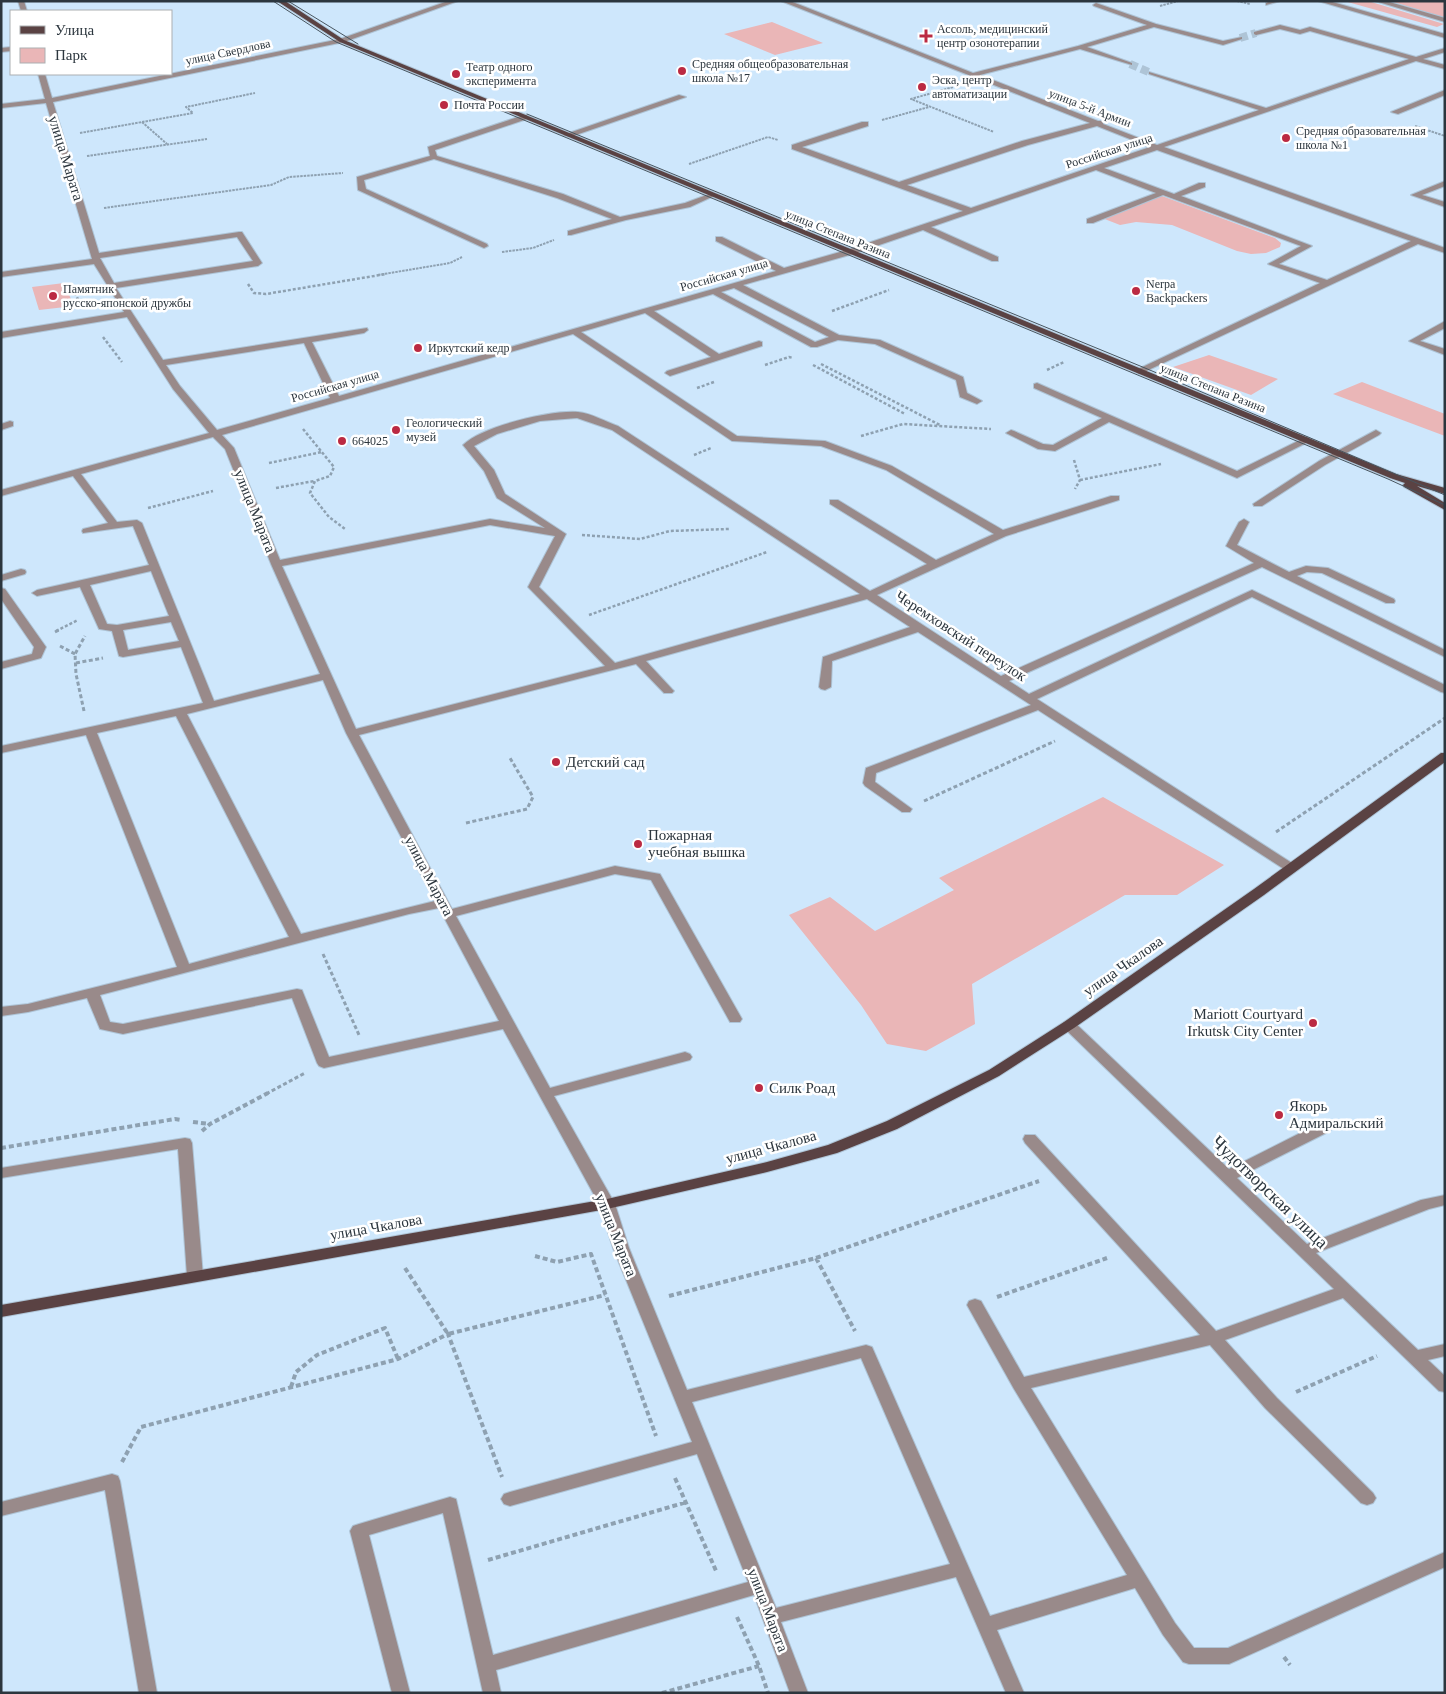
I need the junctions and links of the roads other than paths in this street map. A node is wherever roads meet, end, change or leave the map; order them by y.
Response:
1 (280, 1) edge
2 (455, 1) edge
3 (784, 1) edge
4 (1277, 1) edge
5 (1321, 1) edge
6 (1378, 1) edge
7 (1268, 4) dead end
8 (1096, 5) dead end
9 (1445, 20) edge
10 (1154, 25) junction
11 (1256, 33) tunnel mouth
12 (1445, 36) edge
13 (1240, 38) tunnel mouth
14 (342, 41) junction
15 (1080, 47) junction
16 (1445, 50) edge
17 (1414, 59) junction
18 (1130, 64) tunnel mouth
19 (1445, 68) edge
20 (1151, 73) tunnel mouth
21 (41, 75) edge
22 (972, 75) junction
23 (1445, 92) edge
24 (682, 97) dead end
25 (48, 101) junction
26 (1, 106) edge
27 (1266, 110) junction
28 (1395, 112) dead end
29 (524, 117) junction
30 (1100, 123) junction
31 (865, 124) road end
32 (567, 135) junction
33 (1159, 148) junction
34 (434, 157) junction
35 (1097, 168) junction
36 (1445, 183) edge
37 (901, 184) junction
38 (1202, 184) dead end
39 (1162, 193) junction
40 (712, 195) junction
41 (1172, 197) junction
42 (1445, 205) edge
43 (972, 210) junction
44 (619, 219) junction
45 (1090, 221) dead end
46 (924, 227) junction
47 (571, 233) road end
48 (719, 239) dead end
49 (1418, 241) junction
50 (484, 246) road end
51 (1445, 251) edge
52 (850, 252) junction
53 (96, 258) junction
54 (995, 259) dead end
55 (783, 271) junction
56 (1, 275) edge
57 (1328, 283) junction
58 (735, 285) junction
59 (111, 286) junction
60 (714, 291) junction
61 (646, 310) junction
62 (129, 314) junction
63 (1445, 324) edge
64 (364, 330) dead end
65 (574, 330) junction
66 (1, 335) edge
67 (837, 337) junction
68 (307, 340) junction
69 (1413, 340) junction
70 (1445, 341) edge
71 (759, 344) dead end
72 (1445, 352) edge
73 (718, 357) junction
74 (160, 363) junction
75 (1139, 371) junction
76 (670, 373) dead end
77 (1037, 386) dead end
78 (336, 398) junction
79 (977, 401) dead end
80 (1109, 418) junction
81 (1011, 433) road end
82 (1376, 433) dead end
83 (215, 434) junction
84 (1307, 440) junction
85 (1340, 454) junction
86 (75, 472) junction
87 (1393, 476) junction
88 (1445, 491) edge
89 (1, 493) edge
90 (1115, 498) dead end
91 (834, 502) dead end
92 (1258, 504) dead end
93 (1445, 507) edge
94 (111, 522) junction
95 (1244, 522) dead end
96 (87, 531) dead end
97 (561, 534) junction
98 (1002, 534) junction
99 (1262, 563) junction
100 (276, 564) junction
101 (936, 565) junction
102 (155, 567) junction
103 (21, 572) dead end
104 (1288, 576) junction
105 (1, 578) edge
106 (84, 583) junction
107 (1, 591) edge
108 (37, 593) dead end
109 (869, 595) junction
110 (1390, 601) dead end
111 (175, 618) junction
112 (117, 628) junction
113 (919, 628) junction
114 (185, 643) junction
115 (1445, 654) edge
116 (638, 660) junction
117 (1, 666) edge
118 (613, 667) junction
119 (326, 676) junction
120 (1001, 680) junction
121 (825, 687) dead end
122 (1445, 690) edge
123 (668, 691) dead end
124 (1030, 698) junction
125 (210, 705) junction
126 (1041, 705) junction
127 (180, 712) junction
128 (90, 731) junction
129 (352, 733) junction
130 (1, 750) edge
131 (1445, 756) edge
132 (906, 810) road end
133 (1291, 868) junction
134 (446, 909) junction
135 (297, 940) junction
136 (186, 969) junction
137 (92, 992) junction
138 (1, 1012) edge
139 (734, 1019) dead end
140 (507, 1024) junction
141 (1069, 1025) junction
142 (685, 1057) dead end
143 (545, 1094) junction
144 (1325, 1127) dead end
145 (1030, 1139) dead end
146 (1, 1173) edge
147 (1226, 1176) junction
148 (1445, 1200) edge
149 (607, 1204) junction
150 (1304, 1251) junction
151 (195, 1276) junction
152 (1345, 1291) junction
153 (975, 1305) road end
154 (1, 1311) edge
155 (1214, 1338) junction
156 (1445, 1350) edge
157 (1414, 1357) junction
158 (1020, 1384) junction
159 (1445, 1386) edge
160 (682, 1398) junction
161 (702, 1446) junction
162 (1367, 1498) dead end
163 (510, 1499) road end
164 (1, 1509) edge
165 (1445, 1559) edge
166 (962, 1568) junction
167 (1139, 1579) junction
168 (759, 1586) junction
169 (771, 1617) junction
170 (987, 1625) junction
171 (486, 1665) junction
172 (148, 1693) edge
173 (401, 1693) edge
174 (492, 1693) edge
175 (799, 1693) edge
176 (1015, 1693) edge

1 - 14 main road, улица Степана Разина
2 - 14 street, улица Свердлова
3 - 22 street, улица 5-й Армии
4 - 7 street
5 - 12 street
6 - 9 street
8 - 10 street
10 - 13 street
10 - 15 street
11 - 17 street
14 - 25 street, улица Свердлова
14 - 29 main road, улица Степана Разина
15 - 18 street
15 - 22 street
16 - 17 street, Российская улица
17 - 19 street
17 - 27 street, Российская улица
20 - 27 street
21 - 25 street, улица Марата
22 - 30 street, улица 5-й Армии
23 - 28 street
24 - 32 street
25 - 26 street, улица Свердлова
25 - 53 street, улица Марата
27 - 33 street, Российская улица
29 - 32 main road, улица Степана Разина
29 - 34 street
30 - 33 street, улица 5-й Армии
30 - 37 street
31 - 37 street
32 - 40 main road, улица Степана Разина
33 - 35 street, Российская улица
33 - 49 street, улица 5-й Армии
34 - 44 street
34 - 50 street
35 - 39 street
35 - 43 street, Российская улица
36 - 42 street
37 - 43 street
38 - 41 street
39 - 41 street
39 - 45 street
40 - 44 street
40 - 52 main road, улица Степана Разина
41 - 57 street
43 - 46 street, Российская улица
44 - 47 street
46 - 52 street, Российская улица
46 - 54 street
48 - 55 street
49 - 51 street, улица 5-й Армии
49 - 57 street
52 - 55 street, Российская улица
52 - 75 main road, улица Степана Разина
53 - 56 street
53 - 59 street, улица Марата
53 - 59 street
55 - 58 street, Российская улица
57 - 75 street
58 - 60 street, Российская улица
58 - 67 street
59 - 62 street, улица Марата
60 - 61 street, Российская улица
60 - 67 street
61 - 65 street, Российская улица
61 - 73 street
62 - 66 street
62 - 74 street, улица Марата
63 - 69 street
64 - 68 street
65 - 78 street, Российская улица
65 - 98 street
67 - 79 street
68 - 74 street
68 - 78 street
69 - 70 street
69 - 72 street
71 - 73 street
73 - 76 street
74 - 83 street, улица Марата
75 - 84 main road, улица Степана Разина
77 - 80 street
78 - 83 street, Российская улица
80 - 81 street
80 - 84 street
82 - 85 street
83 - 86 street, Российская улица
83 - 100 street, улица Марата
84 - 85 main road, улица Степана Разина
85 - 87 main road, улица Степана Разина
85 - 92 street
86 - 89 street, Российская улица
86 - 94 street
87 - 88 main road, улица Степана Разина
87 - 93 main road, улица Степана Разина
90 - 98 street
91 - 101 street
94 - 96 street
94 - 102 street
95 - 99 street
97 - 100 street
97 - 109 street, Черемховский переулок
97 - 118 street
98 - 101 street
99 - 104 street
99 - 120 street
100 - 119 street, улица Марата
101 - 109 street
102 - 106 street
102 - 111 street
103 - 105 street
104 - 110 street
104 - 115 street
106 - 108 street
106 - 112 street
107 - 117 street
109 - 113 street, Черемховский переулок
109 - 116 street
111 - 112 street
111 - 114 street
112 - 114 street
113 - 120 street, Черемховский переулок
113 - 121 street
114 - 125 street
116 - 118 street
116 - 123 street
118 - 129 street
119 - 125 street
119 - 129 street, улица Марата
120 - 124 street, Черемховский переулок
122 - 124 street
124 - 126 street, Черемховский переулок
125 - 127 street
126 - 132 street
126 - 133 street, Черемховский переулок
127 - 128 street
127 - 135 street
128 - 130 street
128 - 136 street
129 - 134 street, улица Марата
131 - 133 main road, улица Чкалова
133 - 141 main road, улица Чкалова
134 - 135 street
134 - 139 street
134 - 140 street, улица Марата
135 - 136 street
136 - 137 street
137 - 138 street
137 - 140 street
140 - 143 street, улица Марата
141 - 147 street, Чудотворская улица
141 - 149 main road, улица Чкалова
142 - 143 street
143 - 149 street, улица Марата
144 - 147 street
145 - 155 street
146 - 151 street
147 - 150 street, Чудотворская улица
148 - 150 street
149 - 151 main road, улица Чкалова
149 - 160 street, улица Марата
150 - 152 street, Чудотворская улица
151 - 154 main road, улица Чкалова
152 - 155 street
152 - 157 street, Чудотворская улица
153 - 158 street
155 - 158 street
155 - 162 street
156 - 157 street
157 - 159 street, Чудотворская улица
158 - 167 street
160 - 161 street, улица Марата
160 - 166 street
161 - 163 street
161 - 168 street, улица Марата
164 - 172 street
165 - 167 street
166 - 169 street
166 - 170 street
167 - 170 street
168 - 169 street, улица Марата
168 - 171 street
169 - 175 street, улица Марата
170 - 176 street
171 - 173 street
171 - 174 street

